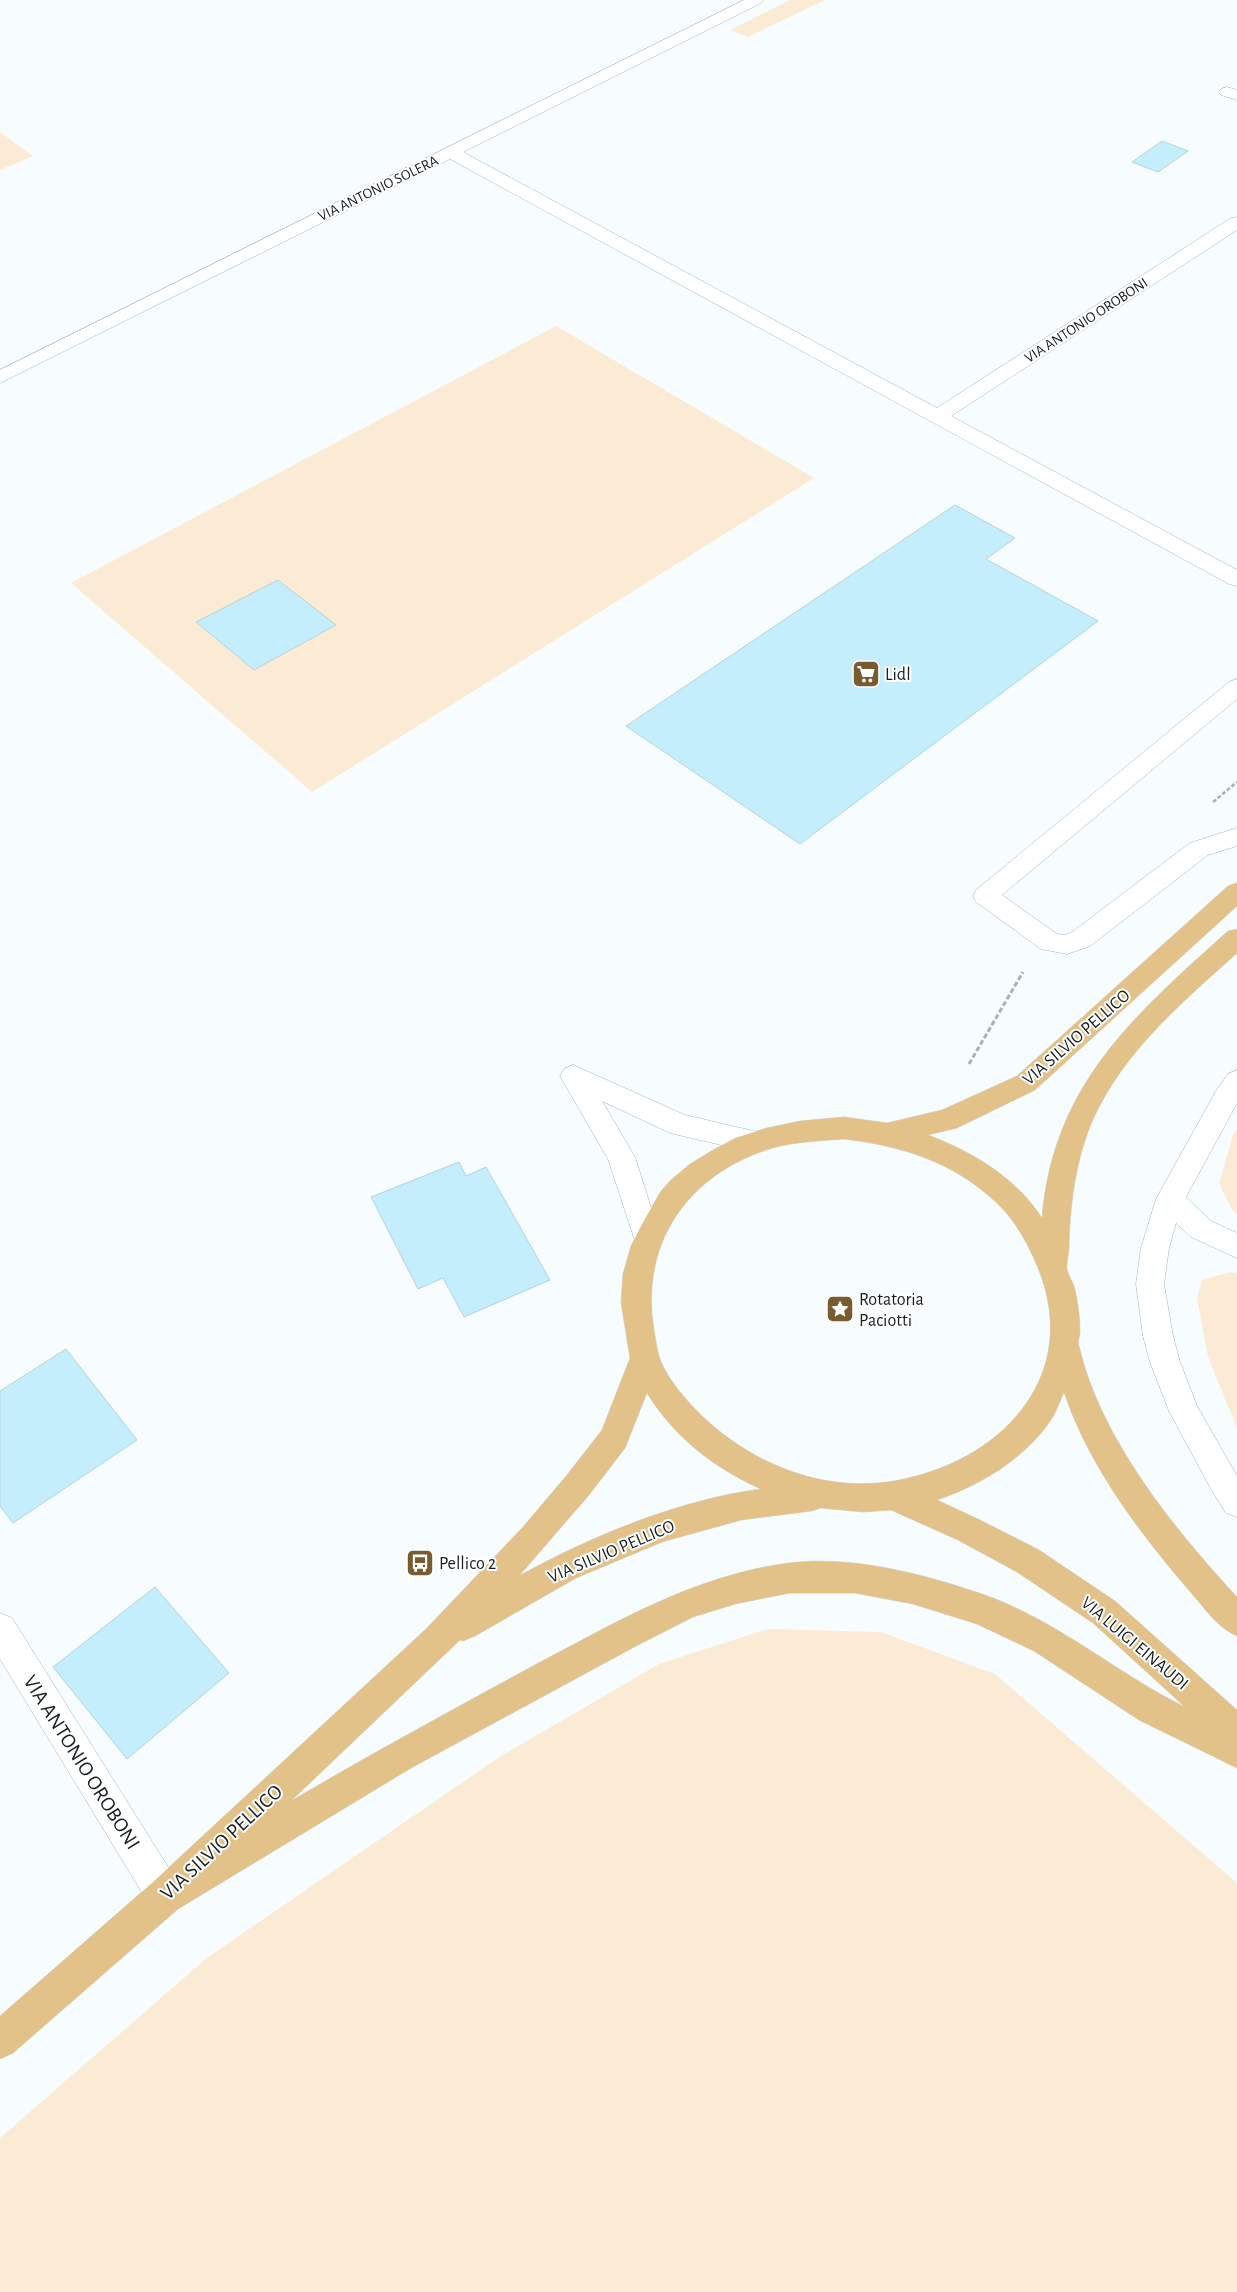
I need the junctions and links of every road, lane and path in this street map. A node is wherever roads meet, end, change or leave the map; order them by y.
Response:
1 (756, 0) edge
2 (450, 152) junction
3 (1236, 223) edge
4 (0, 377) edge
5 (938, 416) junction
6 (1237, 579) edge
7 (1237, 687) edge
8 (1237, 837) edge
9 (1237, 892) edge
10 (1237, 938) edge
11 (1237, 1081) edge
12 (887, 1133) junction
13 (756, 1142) junction
14 (1170, 1199) junction
15 (647, 1239) junction
16 (1237, 1246) edge
17 (1054, 1264) junction
18 (1065, 1348) junction
19 (645, 1358) junction
20 (827, 1495) junction
21 (893, 1496) junction
22 (1237, 1503) edge
23 (1237, 1620) edge
24 (0, 1629) edge
25 (438, 1640) junction
26 (1237, 1732) edge
27 (1237, 1751) edge
28 (164, 1896) junction
29 (0, 2040) edge

1 - 2 street, VIA ANTONIO SOLERA
2 - 4 street, VIA ANTONIO SOLERA
2 - 5 street
3 - 5 street, VIA ANTONIO OROBONI
5 - 6 street
7 - 8 street
9 - 12 main road, VIA SILVIO PELLICO
10 - 17 main road, VIA SILVIO PELLICO
11 - 14 street
12 - 13 main road, VIA SILVIO PELLICO
12 - 17 main road, VIA SILVIO PELLICO
13 - 15 main road, VIA SILVIO PELLICO
13 - 15 street
14 - 16 street
14 - 22 street
15 - 19 main road, VIA SILVIO PELLICO
17 - 18 main road, VIA SILVIO PELLICO
18 - 21 main road, VIA SILVIO PELLICO
18 - 23 main road
19 - 20 main road, VIA SILVIO PELLICO
19 - 25 main road, VIA SILVIO PELLICO
20 - 21 main road, VIA SILVIO PELLICO
20 - 25 main road, VIA SILVIO PELLICO
21 - 26 main road, VIA LUIGI EINAUDI
24 - 28 street, VIA ANTONIO OROBONI
25 - 28 main road, VIA SILVIO PELLICO
27 - 28 main road
28 - 29 main road, VIA SILVIO PELLICO

